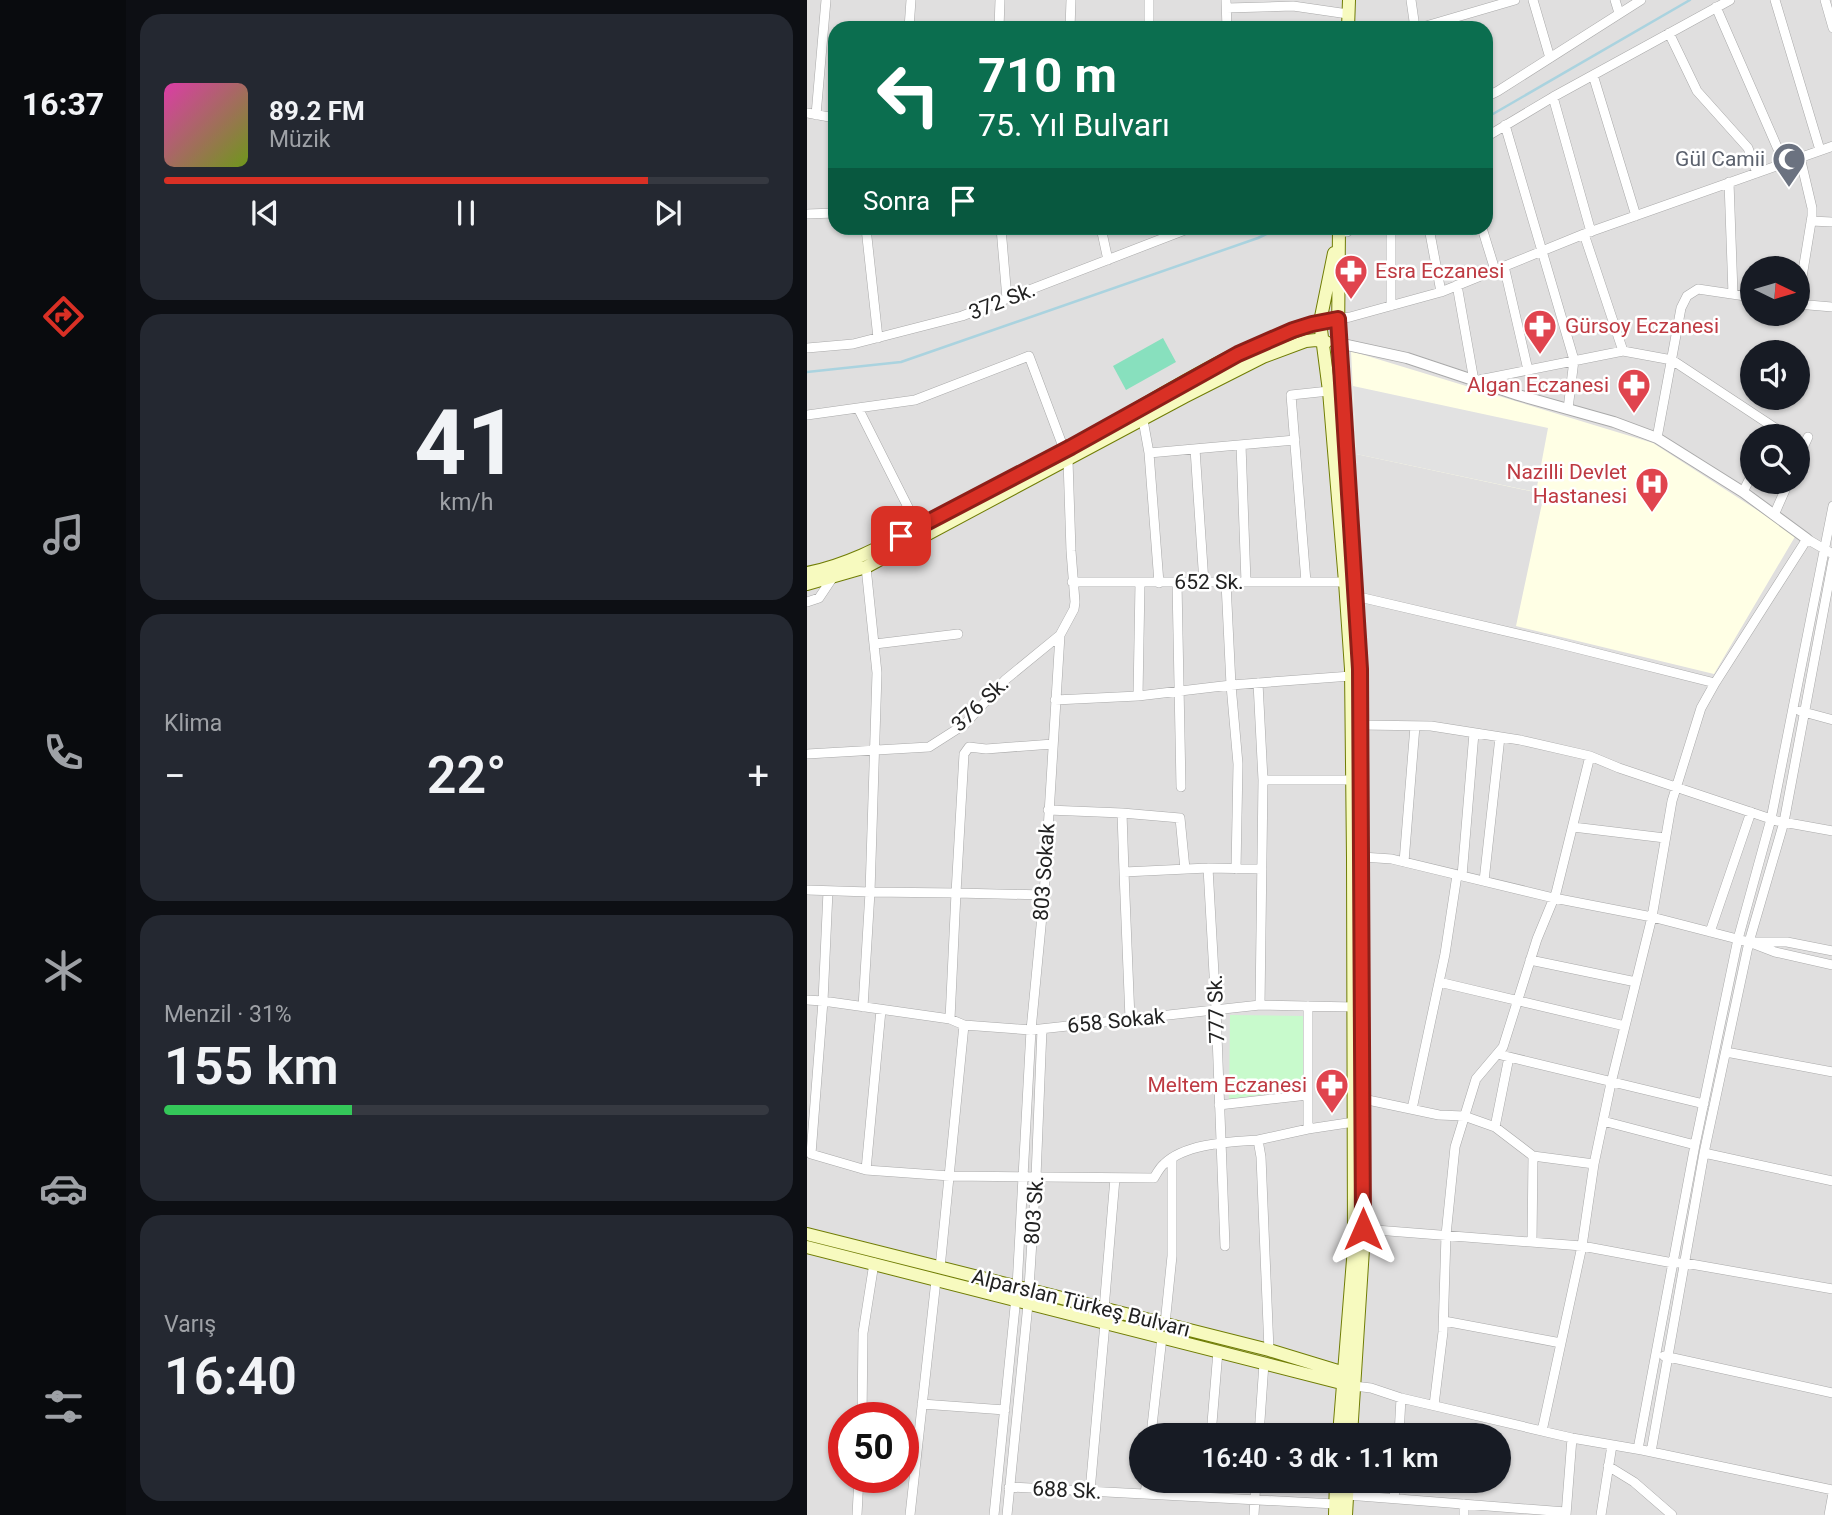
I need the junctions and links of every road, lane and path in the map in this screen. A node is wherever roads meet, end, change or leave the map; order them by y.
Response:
1 (826, 0) edge
2 (911, 0) edge
3 (1000, 0) edge
4 (1071, 0) edge
5 (1149, 0) edge
6 (1349, 0) edge
7 (1411, 0) edge
8 (1515, 0) edge
9 (1533, 0) edge
10 (1615, 0) edge
11 (1641, 0) edge
12 (1730, 0) edge
13 (1775, 0) edge
14 (1825, 0) edge
15 (1226, 4) edge
16 (1716, 7) junction
17 (1619, 13) junction
18 (1348, 14) junction
19 (910, 21) edge
20 (999, 21) edge
21 (1070, 21) edge
22 (1149, 21) edge
23 (1348, 21) edge
24 (1416, 21) edge
25 (1442, 21) edge
26 (1832, 28) edge
27 (1669, 33) junction
28 (1550, 58) junction
29 (1593, 75) junction
30 (1493, 94) edge
31 (1553, 97) junction
32 (812, 114) edge
33 (1505, 125) junction
34 (1493, 133) edge
35 (1832, 146) edge
36 (1820, 150) junction
37 (1800, 157) junction
38 (1783, 163) junction
39 (1757, 173) junction
40 (1729, 183) junction
41 (828, 213) edge
42 (807, 214) edge
43 (1636, 216) junction
44 (1811, 219) junction
45 (1832, 222) edge
46 (1588, 233) junction
47 (867, 235) edge
48 (1002, 235) edge
49 (1102, 235) edge
50 (1171, 235) edge
51 (1340, 235) edge
52 (1341, 235) edge
53 (1391, 235) edge
54 (1430, 235) edge
55 (1486, 235) edge
56 (1543, 251) junction
57 (1805, 256) edge
58 (1107, 260) junction
59 (1499, 268) junction
60 (1457, 285) junction
61 (1441, 292) junction
62 (1733, 294) junction
63 (1740, 295) edge
64 (1007, 299) junction
65 (1810, 305) edge
66 (1391, 306) junction
67 (1832, 307) edge
68 (1338, 319) junction
69 (1320, 322) junction
70 (878, 338) junction
71 (1321, 341) junction
72 (1338, 343) junction
73 (807, 348) edge
74 (1623, 351) junction
75 (1575, 360) junction
76 (1672, 360) junction
77 (1528, 370) junction
78 (1474, 381) junction
79 (1329, 391) junction
80 (858, 408) junction
81 (1568, 409) junction
82 (807, 415) edge
83 (1143, 420) junction
84 (1769, 424) edge
85 (1657, 438) junction
86 (1295, 440) junction
87 (1241, 445) junction
88 (1195, 449) junction
89 (1149, 453) junction
90 (1066, 455) junction
91 (1740, 490) edge
92 (1746, 494) edge
93 (1783, 494) edge
94 (1832, 506) edge
95 (1774, 515) junction
96 (918, 527) junction
97 (1806, 538) junction
98 (1828, 551) edge
99 (1832, 560) edge
100 (866, 567) junction
101 (807, 573) edge
102 (833, 577) junction
103 (1072, 582) junction
104 (1246, 582) junction
105 (1306, 582) junction
106 (1345, 582) junction
107 (1140, 583) junction
108 (1159, 583) junction
109 (1177, 583) junction
110 (1204, 583) junction
111 (1226, 583) junction
112 (807, 584) edge
113 (1355, 596) junction
114 (807, 603) edge
115 (958, 634) dead end
116 (1060, 635) junction
117 (875, 644) junction
118 (1351, 676) junction
119 (1258, 683) junction
120 (1715, 683) junction
121 (1231, 685) junction
122 (1179, 691) junction
123 (1138, 696) junction
124 (1055, 700) junction
125 (1798, 711) junction
126 (1832, 720) edge
127 (1361, 725) junction
128 (1415, 726) junction
129 (1474, 733) junction
130 (1500, 737) junction
131 (1053, 744) junction
132 (875, 750) junction
133 (807, 754) edge
134 (1590, 756) junction
135 (1263, 780) junction
136 (1352, 780) junction
137 (1181, 787) dead end
138 (1676, 787) junction
139 (1049, 810) junction
140 (1751, 812) junction
141 (1122, 813) junction
142 (1771, 819) junction
143 (1783, 822) junction
144 (1573, 827) junction
145 (1832, 831) edge
146 (1665, 838) junction
147 (1362, 856) junction
148 (1404, 862) junction
149 (1208, 868) junction
150 (1185, 869) junction
151 (1236, 869) junction
152 (1262, 869) junction
153 (1124, 872) junction
154 (1459, 875) junction
155 (1484, 881) junction
156 (807, 890) edge
157 (827, 891) junction
158 (870, 892) junction
159 (956, 893) junction
160 (1044, 895) junction
161 (1554, 898) junction
162 (1652, 917) junction
163 (1710, 932) junction
164 (1738, 939) junction
165 (1749, 942) junction
166 (1832, 951) edge
167 (1530, 960) junction
168 (1832, 965) edge
169 (1439, 982) junction
170 (1636, 982) junction
171 (807, 1000) edge
172 (1518, 1000) junction
173 (823, 1001) junction
174 (1260, 1005) junction
175 (1308, 1006) junction
176 (863, 1007) junction
177 (1354, 1007) junction
178 (1216, 1009) junction
179 (881, 1010) junction
180 (950, 1019) junction
181 (1130, 1019) junction
182 (964, 1025) junction
183 (1625, 1027) junction
184 (1042, 1029) junction
185 (1031, 1030) junction
186 (1726, 1052) junction
187 (1497, 1054) junction
188 (1509, 1057) junction
189 (1832, 1072) edge
190 (1611, 1083) junction
191 (1308, 1095) junction
192 (1363, 1099) junction
193 (1704, 1104) junction
194 (1219, 1105) junction
195 (1412, 1109) junction
196 (1464, 1116) junction
197 (1603, 1121) junction
198 (1354, 1122) junction
199 (1495, 1127) junction
200 (1307, 1129) junction
201 (1258, 1140) junction
202 (1220, 1143) junction
203 (1695, 1144) junction
204 (1704, 1153) junction
205 (809, 1154) edge
206 (1533, 1156) junction
207 (1172, 1158) junction
208 (1594, 1164) junction
209 (866, 1170) junction
210 (949, 1176) junction
211 (1023, 1177) junction
212 (1036, 1177) junction
213 (1115, 1178) junction
214 (1832, 1181) edge
215 (1359, 1197) junction
216 (1363, 1229) junction
217 (807, 1234) edge
218 (1446, 1235) junction
219 (1532, 1241) junction
220 (1225, 1245) dead end
221 (1582, 1246) junction
222 (807, 1247) edge
223 (1359, 1248) junction
224 (1685, 1262) junction
225 (1673, 1263) junction
226 (874, 1264) junction
227 (938, 1274) junction
228 (1832, 1289) edge
229 (1022, 1295) junction
230 (1104, 1309) junction
231 (1444, 1321) junction
232 (1105, 1323) junction
233 (1163, 1331) junction
234 (1561, 1343) junction
235 (1218, 1351) junction
236 (1655, 1354) junction
237 (1267, 1357) junction
238 (1668, 1357) junction
239 (1349, 1379) junction
240 (1832, 1392) edge
241 (1401, 1398) junction
242 (862, 1402) edge
243 (922, 1404) junction
244 (1435, 1405) junction
245 (1005, 1410) junction
246 (1152, 1423) edge
247 (1212, 1423) edge
248 (1260, 1423) edge
249 (1341, 1423) edge
250 (1351, 1423) edge
251 (1400, 1423) edge
252 (1543, 1431) junction
253 (1572, 1438) junction
254 (1612, 1445) junction
255 (1638, 1449) junction
256 (1651, 1452) junction
257 (1609, 1465) junction
258 (1009, 1488) junction
259 (1090, 1491) junction
260 (1832, 1492) edge
261 (858, 1493) edge
262 (1205, 1493) edge
263 (1255, 1493) edge
264 (1395, 1493) edge
265 (1145, 1494) joint
266 (1347, 1494) joint
267 (1205, 1497) junction
268 (1394, 1498) junction
269 (1254, 1499) junction
270 (1464, 1504) junction
271 (1335, 1509) edge
272 (1480, 1510) edge
273 (1662, 1511) edge
274 (1566, 1514) edge
275 (857, 1515) edge
276 (910, 1515) edge
277 (994, 1515) edge
278 (1007, 1515) edge
279 (1254, 1515) edge
280 (1346, 1515) edge
281 (1464, 1515) edge
282 (1601, 1515) edge
283 (1672, 1515) edge
284 (1828, 1515) edge

1 - 32 street
2 - 19 street
3 - 20 street
4 - 21 street
5 - 22 street
6 - 18 main road
7 - 24 street
8 - 25 street
9 - 28 street
10 - 17 street
11 - 17 street
12 - 16 street
13 - 36 street
14 - 26 street
15 - 18 street
16 - 27 street
16 - 38 street
17 - 28 street
18 - 23 main road
27 - 29 street
27 - 39 street
28 - 30 street
29 - 31 street
29 - 43 street
31 - 33 street
31 - 46 street
33 - 34 street
33 - 56 street
35 - 36 street
36 - 37 street
37 - 38 street
37 - 44 street
38 - 39 street
39 - 40 street
40 - 43 street
40 - 62 street
41 - 42 street
43 - 46 street
44 - 45 street
44 - 57 street
46 - 56 street
46 - 74 street
47 - 70 street
48 - 64 street
49 - 58 street
50 - 58 street, 372 Sk.
51 - 69 main road
52 - 68 main road
53 - 66 street
54 - 61 street
55 - 59 street
56 - 59 street
56 - 75 street
58 - 64 street, 372 Sk.
59 - 60 street
59 - 77 street
60 - 61 street
60 - 78 street
61 - 66 street
62 - 63 street
62 - 76 street
64 - 70 street, 372 Sk.
65 - 67 street
66 - 68 street
68 - 69 main road
68 - 72 main road
69 - 71 main road
69 - 90 main road
70 - 73 street, 372 Sk.
71 - 72 main road
71 - 79 main road
71 - 83 main road
72 - 78 street
72 - 113 main road
74 - 75 street
74 - 76 street
75 - 77 street
75 - 81 street
76 - 84 street
76 - 85 street
77 - 78 street
78 - 81 street
79 - 86 street
79 - 106 main road
80 - 82 street
80 - 90 street, 803 Sokak
80 - 96 street
81 - 85 street
83 - 89 street
83 - 90 main road
85 - 91 street
86 - 87 street
86 - 105 street
87 - 88 street
87 - 104 street
88 - 89 street
88 - 110 street
89 - 108 street
90 - 96 main road
90 - 100 main road
90 - 103 street, 803 Sokak
92 - 95 street
93 - 95 street
94 - 98 street
95 - 97 street
96 - 101 main road
97 - 98 street
97 - 120 street
98 - 125 street
99 - 125 street
100 - 102 main road
100 - 117 street
102 - 112 main road
102 - 114 street
103 - 107 street, 652 Sk.
103 - 116 street, 803 Sokak
104 - 105 street, 652 Sk.
104 - 111 street, 652 Sk.
105 - 106 street, 652 Sk.
106 - 118 main road
107 - 108 street, 652 Sk.
107 - 123 street
108 - 109 street, 652 Sk.
109 - 110 street, 652 Sk.
109 - 122 street
110 - 111 street, 652 Sk.
111 - 121 street
113 - 120 street
113 - 127 main road
115 - 117 street
116 - 124 street, 803 Sokak
116 - 132 street, 376 Sk.
117 - 132 street
118 - 119 street
118 - 136 main road
119 - 121 street
119 - 135 street
120 - 138 street
121 - 122 street
121 - 151 street
122 - 123 street
122 - 137 street
123 - 124 street
124 - 131 street, 803 Sokak
125 - 126 street
125 - 142 street
125 - 143 street
127 - 128 street
127 - 147 main road
128 - 129 street
128 - 148 street
129 - 130 street
129 - 154 street
130 - 134 street
130 - 155 street
131 - 139 street, 803 Sokak
131 - 159 street
132 - 133 street, 376 Sk.
132 - 158 street
134 - 138 street
134 - 144 street
135 - 136 street
135 - 152 street
136 - 177 main road
138 - 140 street
138 - 146 street
139 - 141 street
139 - 160 street, 803 Sokak
140 - 142 street
140 - 163 street
141 - 150 street
141 - 153 street
142 - 143 street
142 - 164 street
143 - 145 street
143 - 165 street
144 - 146 street
144 - 161 street
146 - 162 street
147 - 148 street
147 - 192 main road
148 - 154 street
149 - 150 street
149 - 151 street
149 - 178 street, 777 Sk.
150 - 153 street
151 - 152 street
152 - 174 street
153 - 181 street
154 - 155 street
154 - 169 street
155 - 161 street
156 - 157 street
157 - 158 street
157 - 173 street
158 - 159 street
158 - 176 street
159 - 160 street
159 - 180 street
160 - 185 street, 803 Sokak
161 - 162 street
161 - 167 street
162 - 163 street
162 - 170 street
163 - 164 street
164 - 165 street
164 - 193 street
165 - 166 street
165 - 168 street
165 - 186 street
167 - 170 street
167 - 172 street
169 - 172 street
169 - 195 street
170 - 183 street
171 - 173 street, 658 Sokak
172 - 183 street
172 - 187 street
173 - 176 street, 658 Sokak
173 - 205 street
174 - 175 street, 658 Sokak
174 - 178 street, 658 Sokak
175 - 177 street, 658 Sokak
175 - 191 street
176 - 179 street, 658 Sokak
177 - 198 main road
178 - 181 street, 658 Sokak
178 - 194 street, 777 Sk.
179 - 180 street, 658 Sokak
179 - 209 street
180 - 182 street, 658 Sokak
181 - 184 street, 658 Sokak
182 - 185 street, 658 Sokak
182 - 210 street
183 - 190 street
184 - 185 street, 658 Sokak
184 - 212 street, 803 Sk.
185 - 211 street, 803 Sokak
186 - 189 street
186 - 204 street
187 - 188 street
187 - 196 street
188 - 190 street
188 - 199 street
190 - 193 street
190 - 197 street
191 - 194 street
191 - 200 street
192 - 195 street
192 - 215 main road
193 - 203 street
194 - 202 street, 777 Sk.
195 - 196 street
196 - 199 street
196 - 218 street
197 - 203 street
197 - 208 street
198 - 200 street
198 - 215 main road
199 - 206 street
200 - 201 street
201 - 202 street
201 - 237 street
202 - 207 street
202 - 220 street, 777 Sk.
203 - 225 street
204 - 214 street
204 - 224 street
205 - 209 street
206 - 208 street
206 - 219 street
207 - 213 street
207 - 233 street
208 - 221 street
209 - 210 street
210 - 211 street
210 - 227 street
211 - 212 street
211 - 229 street, 803 Sokak
212 - 213 street
212 - 229 street, 803 Sk.
213 - 230 street
215 - 216 main road
215 - 223 main road
216 - 218 street
216 - 223 main road
217 - 227 main road, Alparslan Türkeş Bulvarı
218 - 219 street
218 - 231 street
219 - 221 street
221 - 225 street
221 - 234 street
222 - 226 main road, Alparslan Türkeş Bulvarı
223 - 239 main road
224 - 225 street
224 - 228 street
224 - 238 street
225 - 236 street
226 - 227 main road, Alparslan Türkeş Bulvarı
226 - 242 street
227 - 229 main road, Alparslan Türkeş Bulvarı
227 - 243 street
229 - 230 main road, Alparslan Türkeş Bulvarı
229 - 232 main road, Alparslan Türkeş Bulvarı
229 - 245 street
229 - 258 street, 803 Sk.
230 - 233 main road, Alparslan Türkeş Bulvarı
231 - 234 street
231 - 244 street
232 - 233 main road, Alparslan Türkeş Bulvarı
232 - 259 street
233 - 235 main road, Alparslan Türkeş Bulvarı
233 - 237 main road, Alparslan Türkeş Bulvarı
233 - 246 street
234 - 252 street
235 - 237 main road, Alparslan Türkeş Bulvarı
235 - 247 street
236 - 238 street
236 - 255 street
237 - 239 main road, Alparslan Türkeş Bulvarı
237 - 248 street
238 - 240 street
238 - 256 street
239 - 241 street
239 - 249 main road
239 - 250 main road
241 - 244 street
241 - 251 street
243 - 245 street
243 - 276 street
244 - 252 street
245 - 277 street
252 - 253 street
253 - 254 street
253 - 274 street
254 - 255 street
254 - 257 street
255 - 256 street
256 - 260 street
257 - 273 street
257 - 282 street
258 - 259 street, 688 Sk.
258 - 278 street, 803 Sk.
259 - 265 street, 688 Sk.
260 - 284 street
261 - 275 street
262 - 267 street
263 - 269 street
264 - 268 street
265 - 267 street, 688 Sk.
266 - 268 street
266 - 280 main road
267 - 269 street, 688 Sk.
268 - 270 street
269 - 271 street, 688 Sk.
269 - 279 street
270 - 272 street
270 - 281 street
272 - 274 street
273 - 283 street

